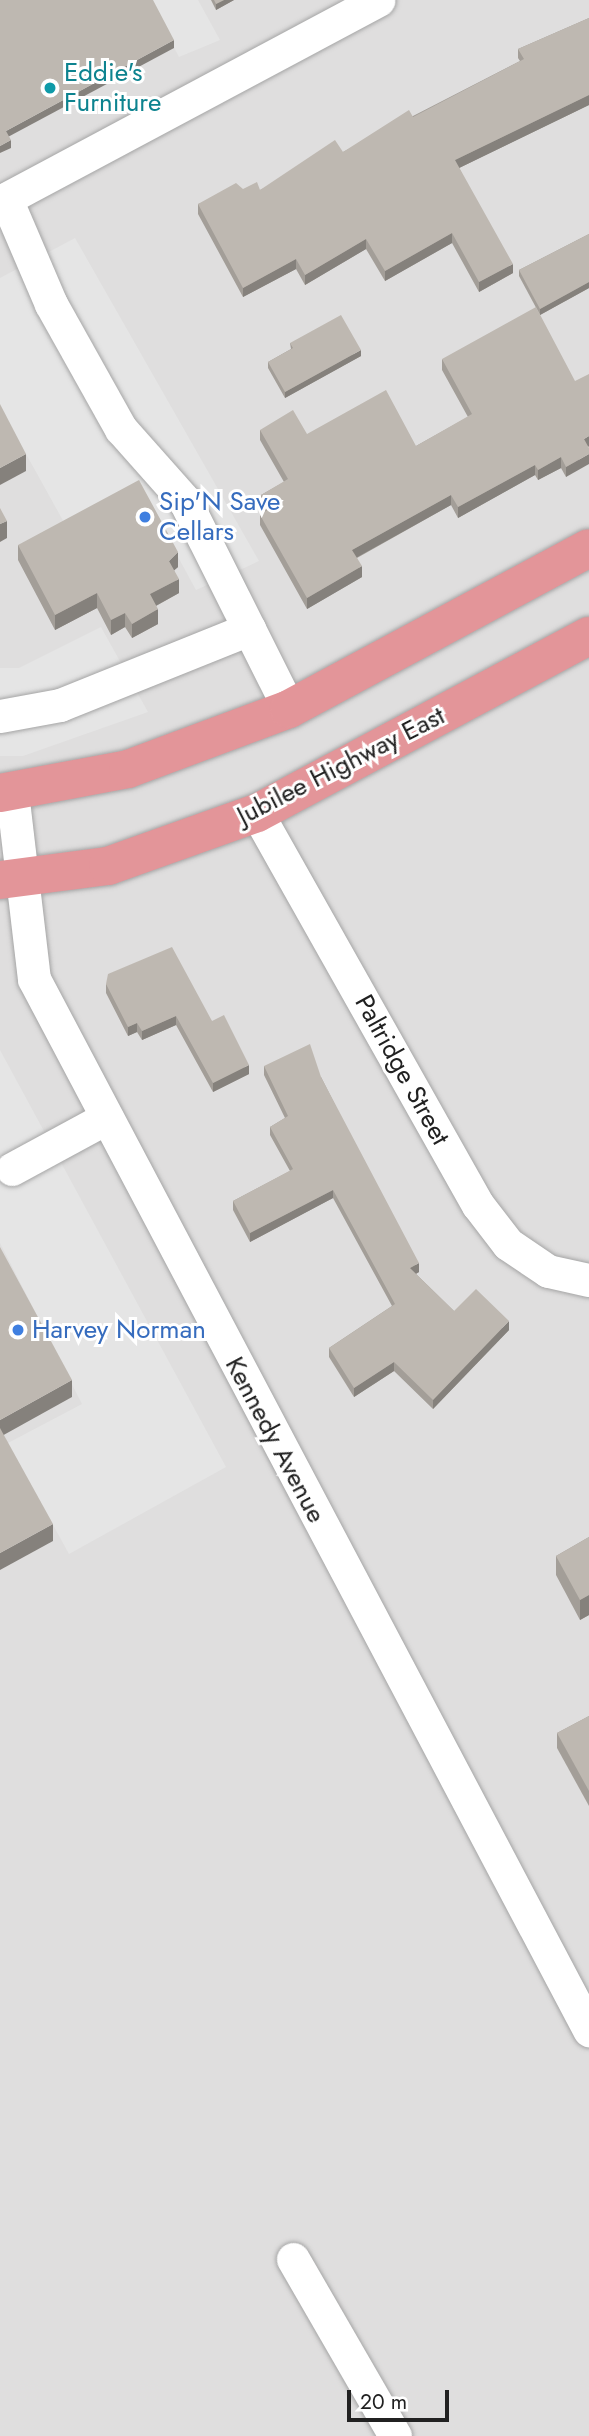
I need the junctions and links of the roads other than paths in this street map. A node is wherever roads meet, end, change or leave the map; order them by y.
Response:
1 (379, 0) edge
2 (3, 200) edge
3 (589, 548) edge
4 (248, 629) junction
5 (589, 636) edge
6 (289, 709) junction
7 (0, 716) edge
8 (6, 792) edge
9 (257, 813) junction
10 (9, 880) edge
11 (104, 1119) junction
12 (12, 1169) dead end
13 (589, 1280) edge
14 (589, 2030) edge
15 (293, 2259) dead end
16 (395, 2436) edge

1 - 2 street
2 - 4 street
3 - 6 highway
4 - 6 street
4 - 7 street
5 - 9 highway, Jubilee Highway East
6 - 8 highway
8 - 10 street, Kennedy Avenue
9 - 10 highway, Jubilee Highway East
9 - 13 street, Paltridge Street
10 - 11 street, Kennedy Avenue
11 - 12 street
11 - 14 street, Kennedy Avenue
15 - 16 street

